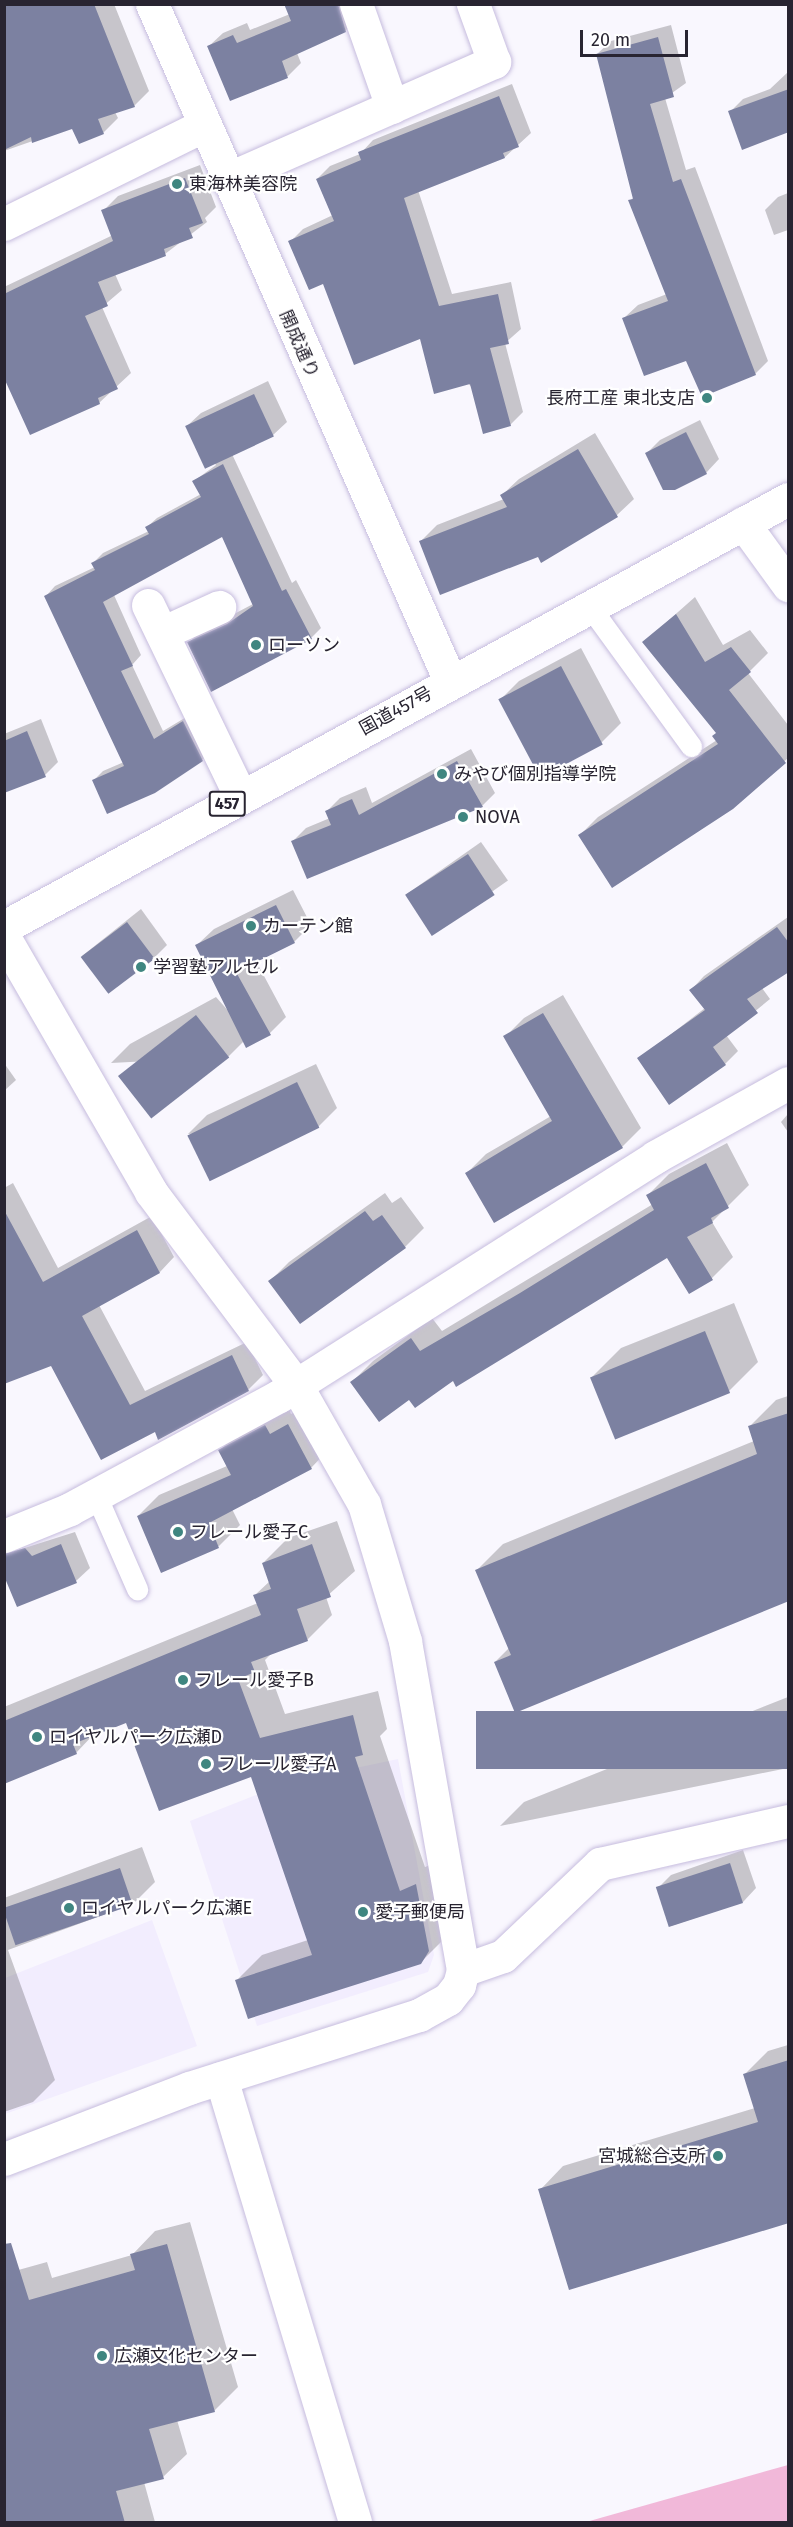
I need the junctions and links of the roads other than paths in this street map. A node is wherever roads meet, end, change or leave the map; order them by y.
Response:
1 (152, 4) edge
2 (356, 4) edge
3 (473, 4) edge
4 (392, 107) junction
5 (204, 125) junction
6 (227, 178) junction
7 (4, 225) edge
8 (789, 499) edge
9 (743, 523) junction
10 (789, 585) edge
11 (219, 607) dead end
12 (590, 607) junction
13 (450, 681) junction
14 (691, 746) dead end
15 (241, 797) junction
16 (4, 927) edge
17 (4, 937) edge
18 (789, 1083) edge
19 (296, 1385) junction
20 (96, 1495) junction
21 (4, 1536) edge
22 (137, 1589) dead end
23 (789, 1821) edge
24 (463, 1970) junction
25 (221, 2078) junction
26 (4, 2159) edge
27 (356, 2523) edge

1 - 5 main road, 開成通り
2 - 4 main road
3 - 4 main road
4 - 6 main road
5 - 6 main road, 開成通り
5 - 7 main road
6 - 13 main road, 開成通り
8 - 9 main road, 国道457号 / 457
9 - 10 main road
9 - 12 main road, 国道457号 / 457
11 - 15 main road
12 - 13 main road, 国道457号 / 457
12 - 14 lane
13 - 15 main road, 国道457号 / 457
15 - 16 main road, 国道457号 / 457
17 - 19 main road
18 - 19 main road
19 - 20 main road
19 - 24 main road
20 - 21 main road
20 - 22 lane
23 - 24 main road
24 - 25 main road
25 - 26 main road
25 - 27 main road

